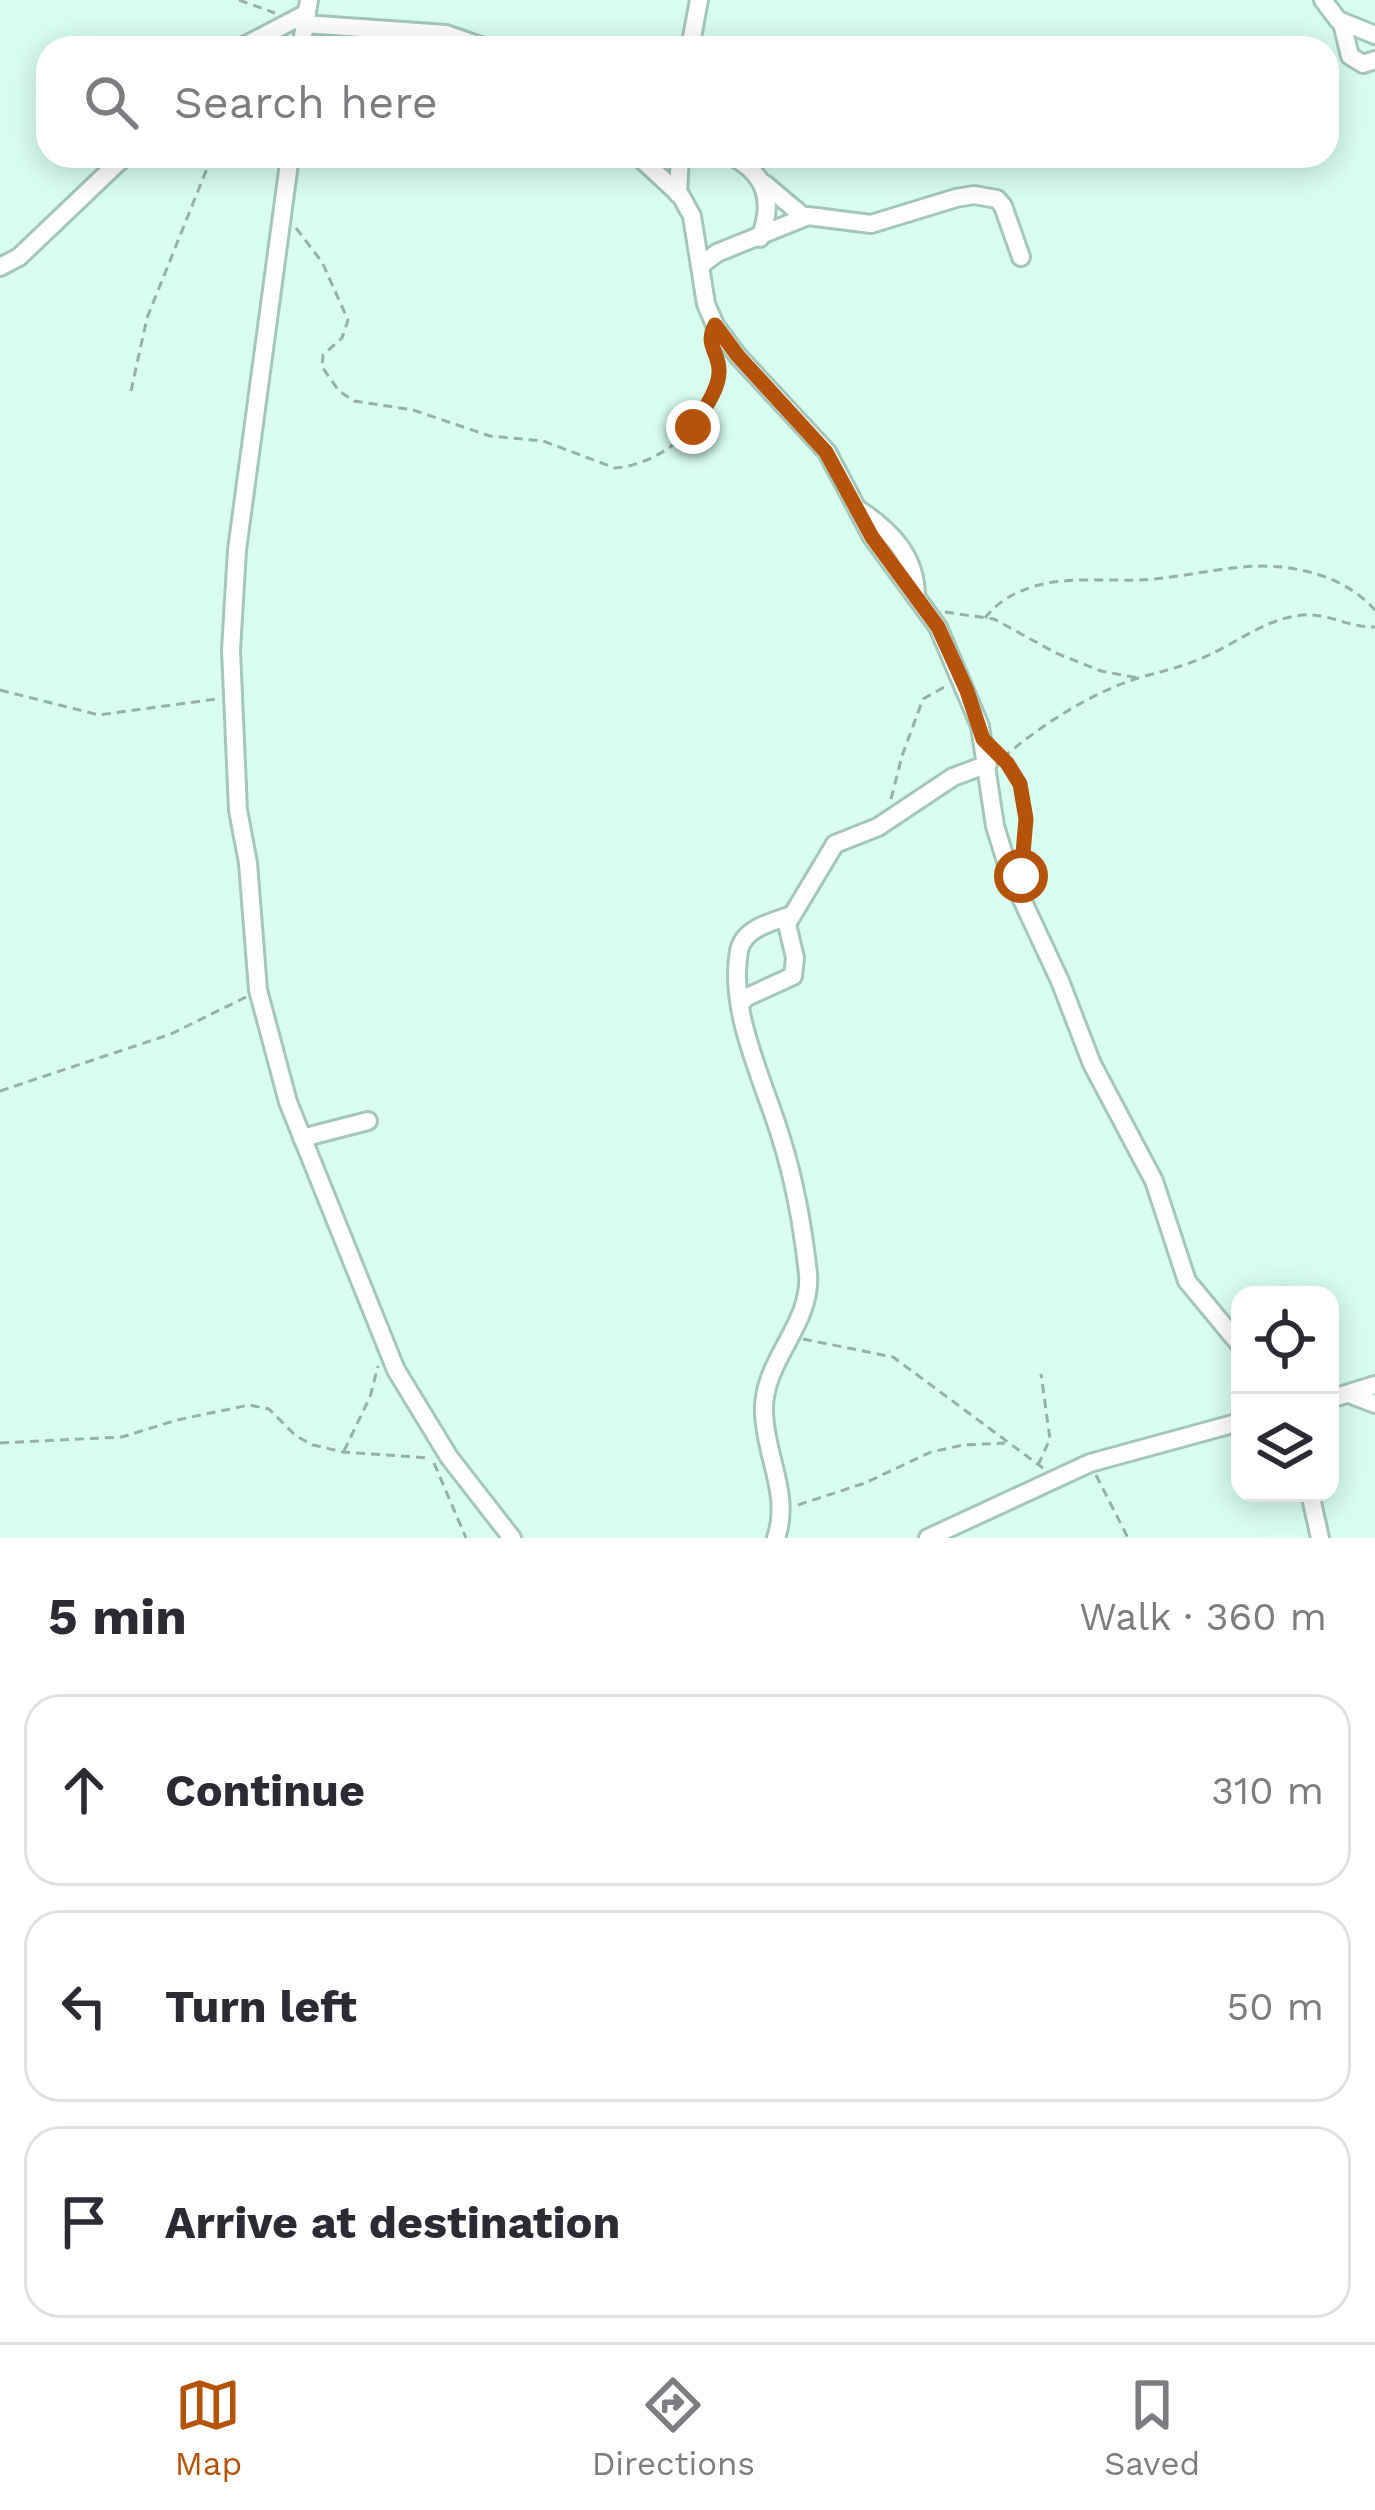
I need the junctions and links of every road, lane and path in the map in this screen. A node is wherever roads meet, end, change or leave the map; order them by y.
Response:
1 (239, 0) edge
2 (699, 0) edge
3 (1322, 0) edge
4 (303, 14) edge
5 (1342, 22) junction
6 (1375, 35) edge
7 (262, 36) edge
8 (452, 36) edge
9 (692, 36) edge
10 (1375, 60) edge
11 (112, 168) edge
12 (207, 168) edge
13 (288, 168) edge
14 (651, 168) edge
15 (680, 168) edge
16 (746, 168) edge
17 (760, 180) junction
18 (679, 194) junction
19 (282, 214) junction
20 (804, 217) junction
21 (760, 238) junction
22 (1021, 257) dead end
23 (701, 265) junction
24 (0, 268) edge
25 (715, 325) junction
26 (131, 391) dead end
27 (921, 603) junction
28 (1375, 610) edge
29 (985, 618) junction
30 (1375, 627) edge
31 (961, 678) junction
32 (1138, 678) junction
33 (0, 690) edge
34 (234, 696) junction
35 (983, 739) junction
36 (996, 761) junction
37 (884, 824) junction
38 (1017, 888) junction
39 (789, 916) junction
40 (258, 989) junction
41 (740, 1004) junction
42 (0, 1091) edge
43 (368, 1121) dead end
44 (302, 1138) junction
45 (1231, 1334) edge
46 (788, 1337) junction
47 (382, 1339) junction
48 (1041, 1374) dead end
49 (1375, 1384) edge
50 (1349, 1394) junction
51 (1339, 1397) edge
52 (1375, 1404) edge
53 (1231, 1424) edge
54 (0, 1443) edge
55 (1006, 1443) junction
56 (343, 1453) junction
57 (1090, 1463) junction
58 (1046, 1471) junction
59 (1028, 1489) junction
60 (1312, 1502) edge
61 (784, 1509) junction
62 (466, 1538) edge
63 (512, 1538) edge
64 (776, 1538) edge
65 (928, 1538) edge
66 (1128, 1538) edge
67 (1321, 1538) edge

1 - 4 path
2 - 9 street
3 - 5 street
4 - 7 street
4 - 8 street
5 - 6 street
5 - 10 street
11 - 24 street
12 - 26 path
13 - 19 street
14 - 18 street
15 - 18 street
16 - 17 street
17 - 20 street
17 - 21 street
18 - 23 street
19 - 25 path
19 - 34 street
20 - 21 street
20 - 22 street
21 - 23 street
23 - 25 street
25 - 27 street
27 - 29 path
27 - 31 street
28 - 29 path
29 - 32 path
30 - 32 path
31 - 35 street
31 - 37 path
32 - 36 path
33 - 34 path
34 - 40 street
35 - 36 street
35 - 36 path
36 - 37 street
36 - 38 street
36 - 38 path
37 - 39 street
38 - 45 street
39 - 41 street
39 - 41 street
40 - 42 path
40 - 44 street
41 - 46 street
43 - 44 street
44 - 47 street
46 - 55 path
46 - 61 street
47 - 56 path
47 - 63 street
48 - 58 path
49 - 50 street
50 - 51 street
50 - 52 street
53 - 57 street
54 - 56 path
55 - 58 path
55 - 61 path
56 - 62 path
57 - 58 street
57 - 66 path
58 - 59 street
58 - 59 path
59 - 65 street
60 - 67 street
61 - 64 street

